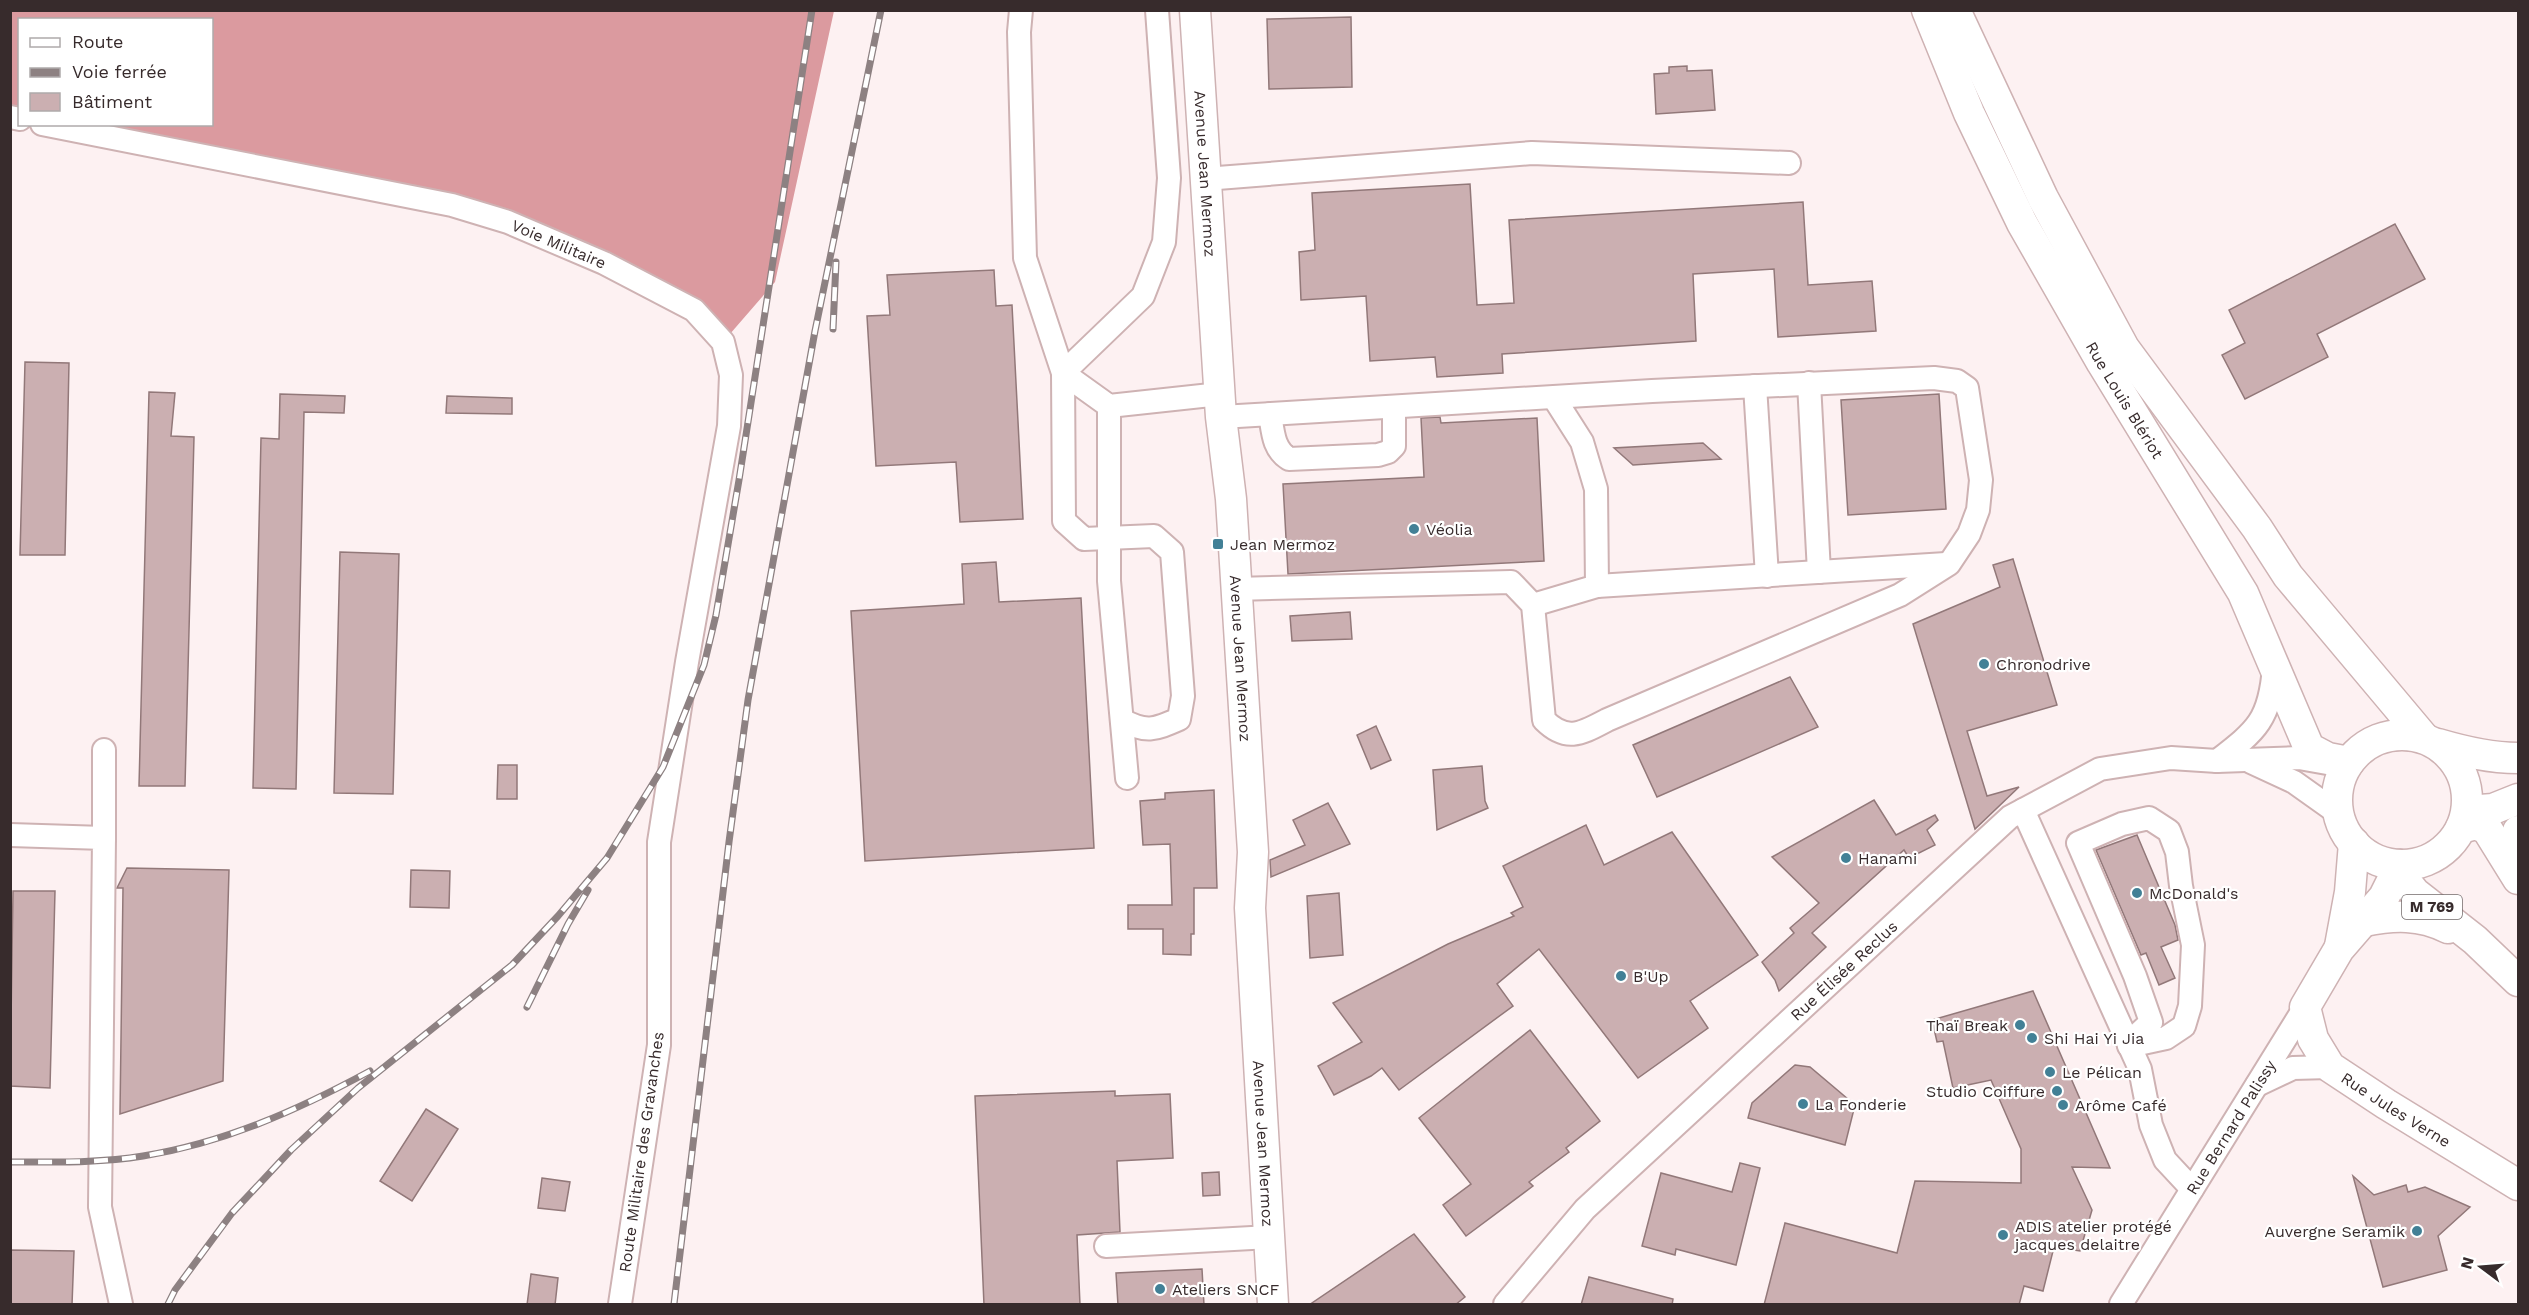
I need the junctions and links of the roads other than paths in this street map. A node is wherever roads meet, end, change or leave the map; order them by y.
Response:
1 (1021, 10) edge
2 (1157, 10) edge
3 (1195, 10) edge
4 (1927, 10) edge
5 (1955, 10) edge
6 (52, 126) edge
7 (1789, 163) dead end
8 (1205, 179) junction
9 (1063, 373) junction
10 (1809, 383) junction
11 (1755, 386) junction
12 (1554, 398) junction
13 (1220, 405) junction
14 (1109, 406) junction
15 (1394, 407) junction
16 (1270, 414) junction
17 (1109, 536) junction
18 (1949, 564) junction
19 (1818, 572) junction
20 (1767, 576) junction
21 (1597, 586) junction
22 (1235, 590) junction
23 (1533, 605) junction
24 (2274, 667) junction
25 (685, 677) joint
26 (1122, 720) junction
27 (2431, 741) junction
28 (104, 750) dead end
29 (2518, 758) edge
30 (2247, 760) junction
31 (2217, 762) junction
32 (2347, 765) junction
33 (1127, 778) dead end
34 (2518, 799) edge
35 (2024, 810) junction
36 (2338, 814) junction
37 (2464, 819) junction
38 (2518, 831) edge
39 (10, 835) edge
40 (105, 838) junction
41 (2518, 842) edge
42 (2354, 843) junction
43 (2400, 865) junction
44 (2518, 879) edge
45 (2364, 921) junction
46 (2475, 940) junction
47 (2339, 949) junction
48 (2518, 981) edge
49 (2305, 1007) junction
50 (2127, 1042) junction
51 (2330, 1067) junction
52 (2255, 1086) junction
53 (2518, 1185) edge
54 (2192, 1189) junction
55 (1270, 1238) junction
56 (1106, 1246) dead end
57 (121, 1305) edge
58 (620, 1305) edge
59 (1273, 1305) edge
60 (1505, 1305) edge
61 (2121, 1305) edge

1 - 9 street
2 - 9 street
3 - 8 main road, Avenue Jean Mermoz
4 - 24 main road, Rue Louis Blériot
5 - 27 main road, Rue Louis Blériot
6 - 25 street, Voie Militaire
7 - 8 street
8 - 13 main road, Avenue Jean Mermoz
9 - 14 street
9 - 17 street
10 - 11 street
10 - 18 street
10 - 19 street
11 - 12 street
11 - 20 street
12 - 15 street
12 - 21 street
13 - 14 street
13 - 16 street
13 - 22 main road, Avenue Jean Mermoz
14 - 17 street
15 - 16 street
15 - 16 street
17 - 26 street
17 - 26 street
18 - 19 street
18 - 23 street
19 - 20 street
20 - 21 street
21 - 23 street
22 - 23 street
22 - 55 main road, Avenue Jean Mermoz
24 - 31 street
24 - 32 main road, Rue Louis Blériot
25 - 58 street, Route Militaire des Gravanches
26 - 33 street
27 - 29 main road
27 - 32 main road
27 - 37 main road
28 - 40 street
30 - 31 street, Rue Élisée Reclus
30 - 32 street, Rue Élisée Reclus
30 - 36 street, Rue Élisée Reclus
31 - 35 street, Rue Élisée Reclus
32 - 36 main road
34 - 37 main road
35 - 50 street
35 - 60 street, Rue Élisée Reclus
36 - 42 main road
37 - 43 main road
37 - 44 main road
38 - 41 main road
39 - 40 street
40 - 57 street
42 - 43 main road
42 - 47 main road, Rue Bernard Palissy
43 - 45 main road, Rue Bernard Palissy
43 - 46 main road, M 769
45 - 46 main road
45 - 47 main road, Rue Bernard Palissy
46 - 48 main road, M 769
47 - 49 main road, Rue Bernard Palissy
49 - 51 main road, Rue Jules Verne
49 - 52 street, Rue Bernard Palissy
50 - 50 street
50 - 54 street
51 - 52 street
51 - 53 main road, Rue Jules Verne
52 - 54 street, Rue Bernard Palissy
54 - 61 street, Rue Bernard Palissy
55 - 56 street
55 - 59 main road, Avenue Jean Mermoz

